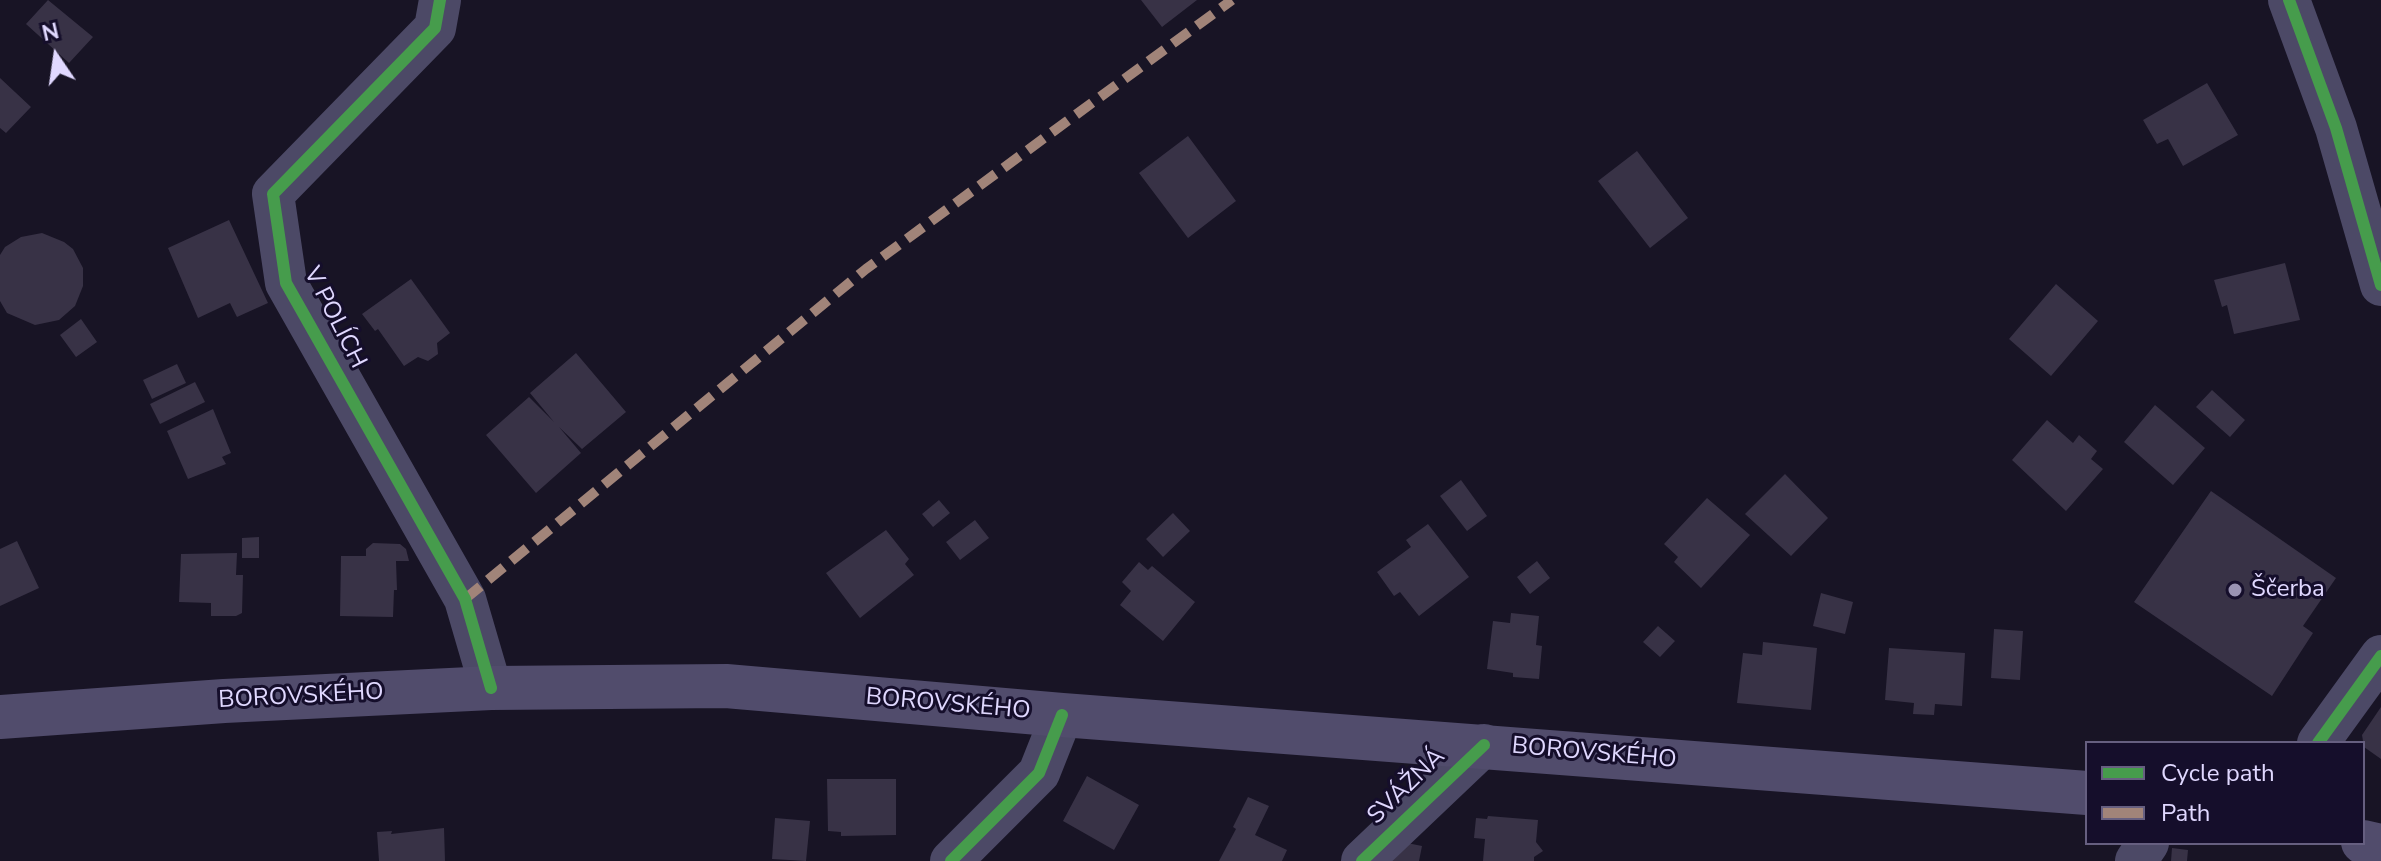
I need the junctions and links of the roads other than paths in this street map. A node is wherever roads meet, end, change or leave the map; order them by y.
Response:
1 (440, 0) edge
2 (2289, 0) edge
3 (2381, 285) edge
4 (2381, 656) edge
5 (491, 688) junction
6 (1062, 715) junction
7 (0, 717) edge
8 (2319, 741) edge
9 (1484, 745) junction
10 (2085, 793) edge
11 (951, 861) edge
12 (1362, 861) edge

1 - 5 street, V POLÍCH
2 - 3 street
4 - 8 street
5 - 6 main road, BOROVSKÉHO
5 - 7 main road, BOROVSKÉHO
6 - 9 main road, BOROVSKÉHO
6 - 11 street
9 - 10 main road, BOROVSKÉHO
9 - 12 street, SVÁŽNÁ

